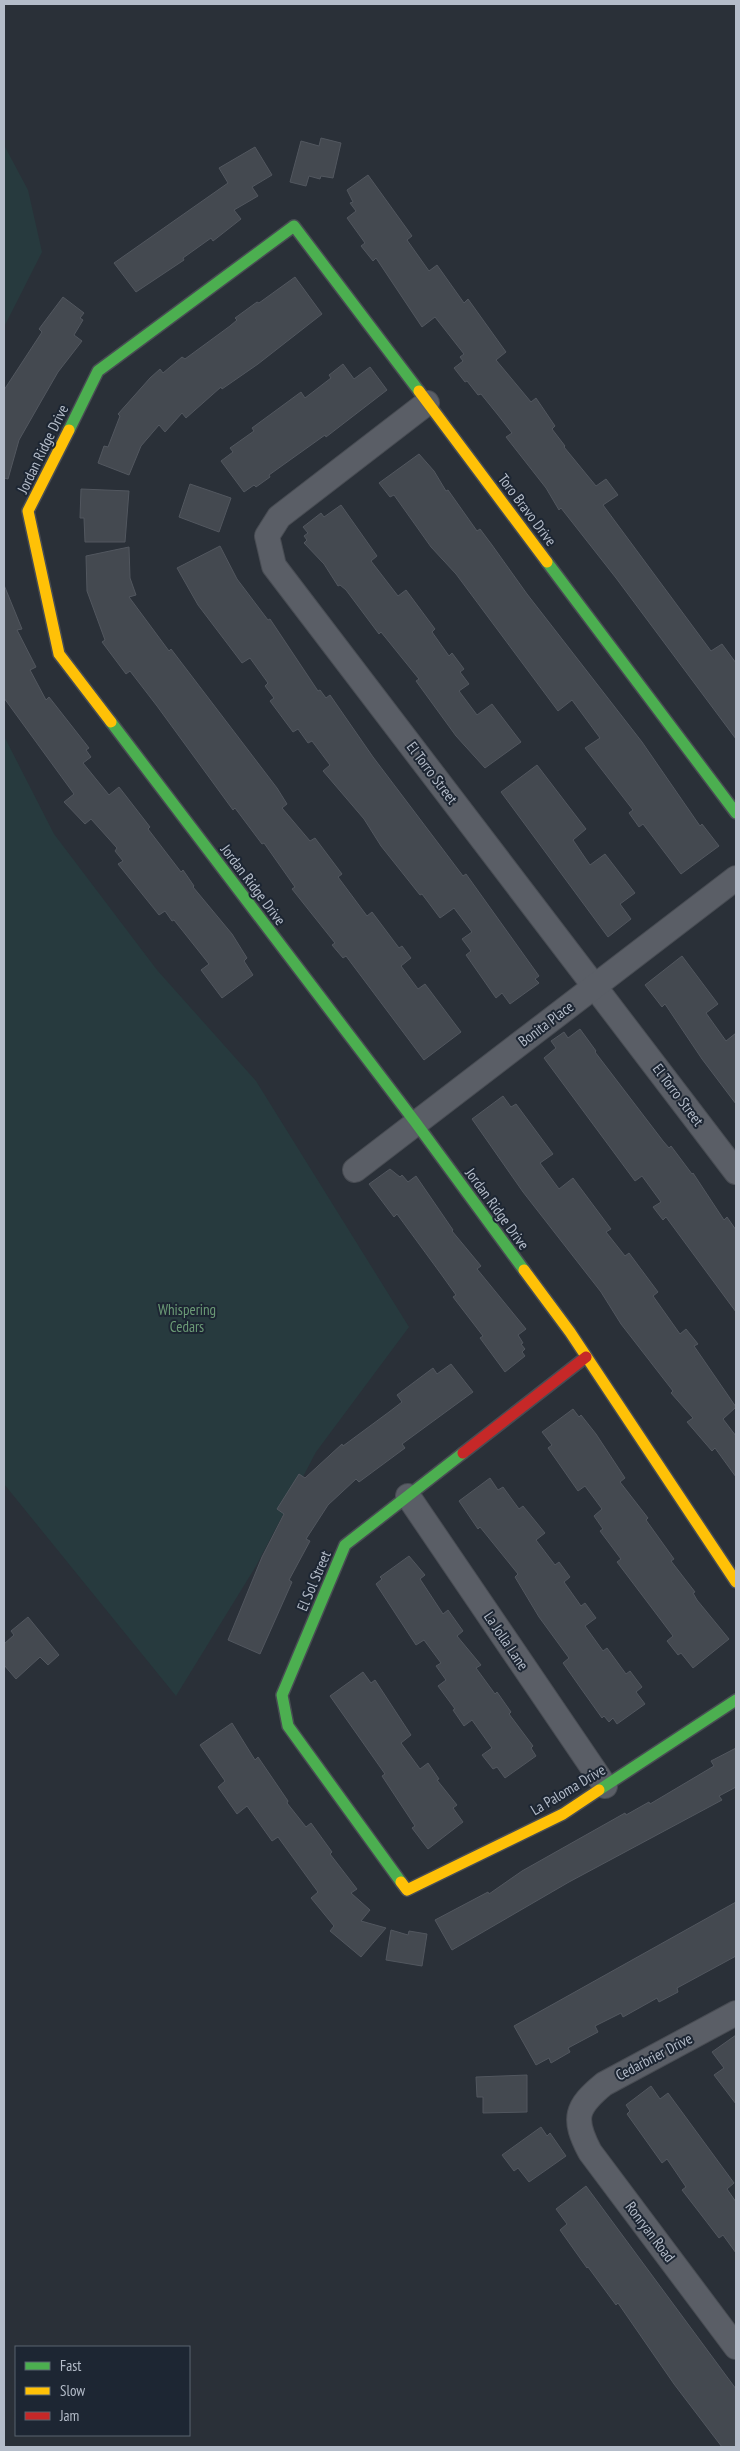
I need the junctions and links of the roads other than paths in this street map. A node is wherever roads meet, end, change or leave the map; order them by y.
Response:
1 (294, 226) joint
2 (427, 403) junction
3 (736, 812) edge
4 (736, 878) edge
5 (596, 987) junction
6 (416, 1123) junction
7 (355, 1170) dead end
8 (736, 1172) edge
9 (586, 1357) junction
10 (408, 1496) junction
11 (736, 1582) edge
12 (736, 1700) edge
13 (605, 1786) junction
14 (407, 1890) joint
15 (736, 2013) edge
16 (579, 2110) joint
17 (736, 2347) edge

1 - 2 street, Toro Bravo Drive
1 - 6 street, Jordan Ridge Drive
2 - 3 street, Toro Bravo Drive
2 - 5 street, El Torro Street
4 - 5 street, Bonita Place
5 - 6 street, Bonita Place
5 - 8 street, El Torro Street
6 - 7 street, Bonita Place
6 - 9 street, Jordan Ridge Drive
9 - 10 street, El Sol Street
9 - 11 street, Jordan Ridge Drive
10 - 13 street, La Jolla Lane
10 - 14 street, El Sol Street
12 - 13 street, La Paloma Drive
13 - 14 street, La Paloma Drive
15 - 16 street, Cedarbrier Drive
16 - 17 street, Ronryan Road

